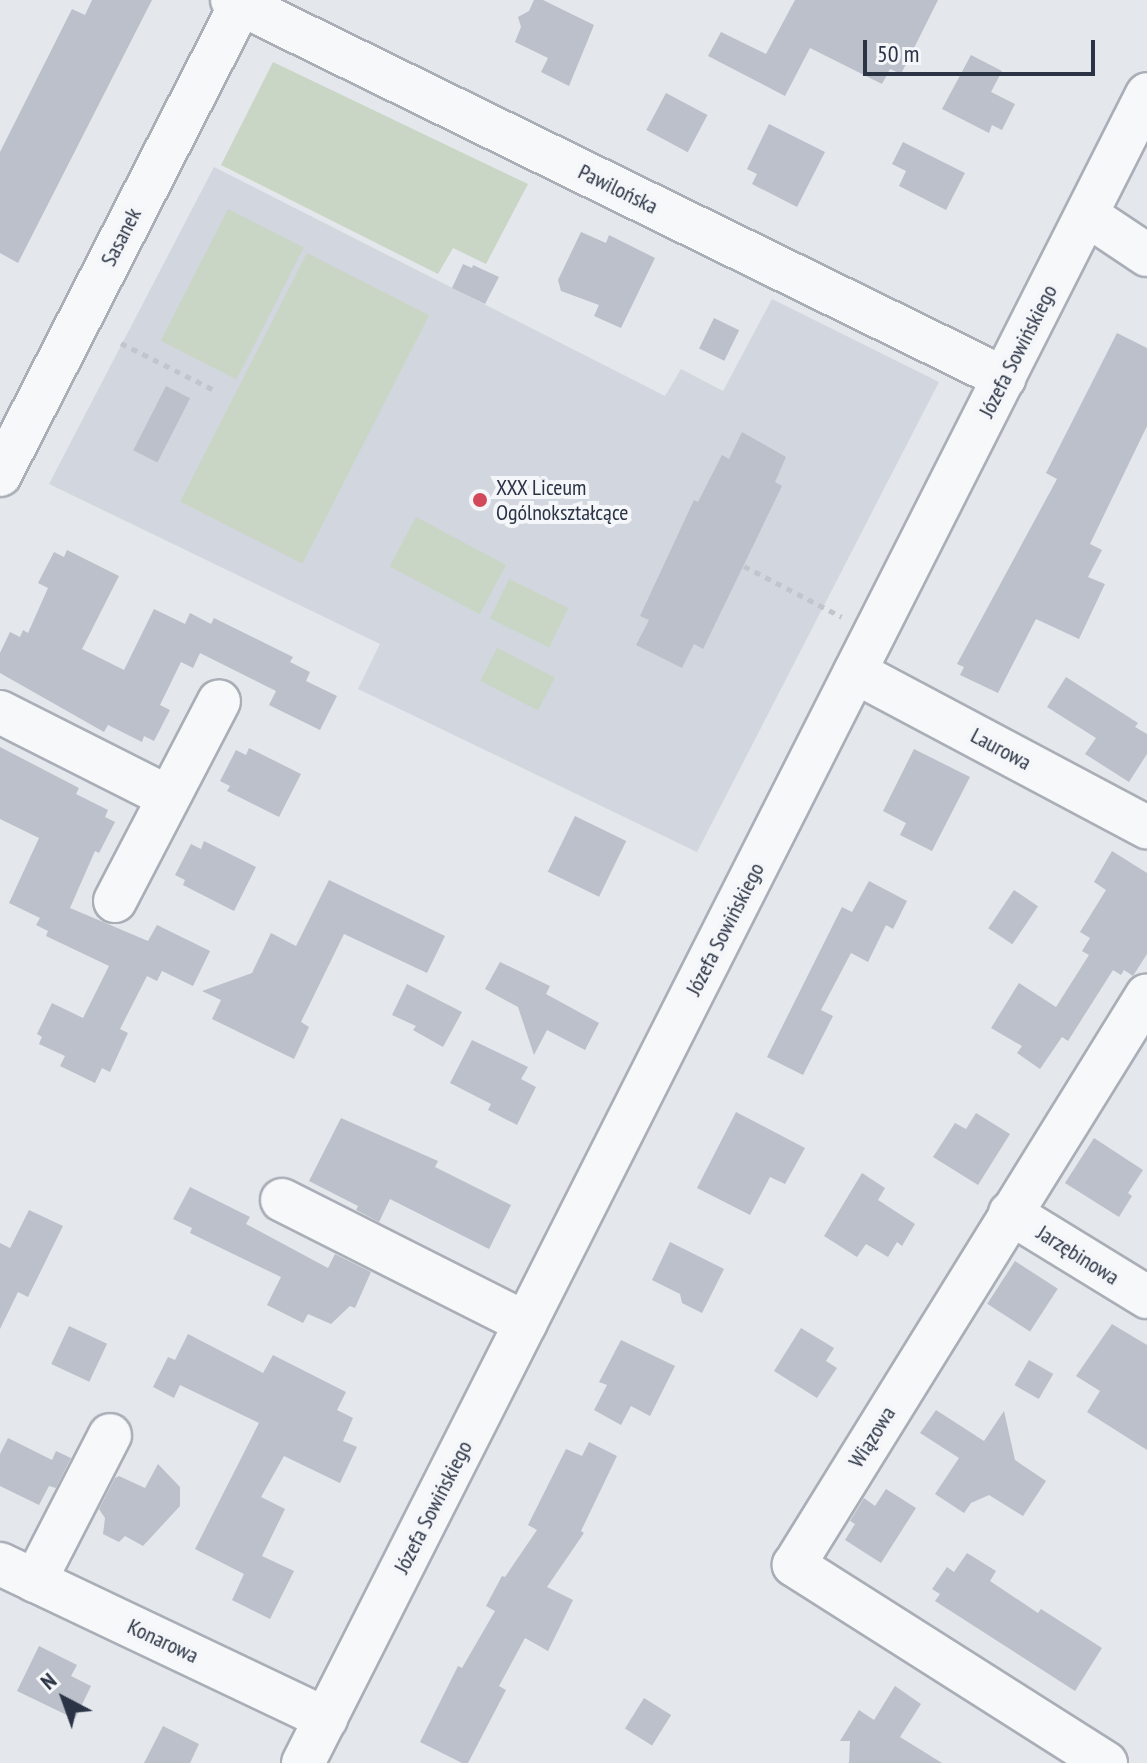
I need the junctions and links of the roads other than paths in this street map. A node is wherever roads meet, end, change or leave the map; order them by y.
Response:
1 (238, 1) edge
2 (1147, 94) edge
3 (1087, 215) junction
4 (1147, 255) edge
5 (1004, 378) junction
6 (0, 475) edge
7 (855, 672) junction
8 (219, 701) dead end
9 (0, 712) edge
10 (168, 797) junction
11 (1147, 827) edge
12 (115, 901) dead end
13 (1147, 995) edge
14 (282, 1200) dead end
15 (1010, 1213) junction
16 (1147, 1297) edge
17 (526, 1323) junction
18 (110, 1435) dead end
19 (18, 1572) edge
20 (326, 1719) junction
21 (303, 1763) edge
22 (1106, 1763) edge

1 - 5 street, Pawilońska
1 - 6 street, Sasanek
2 - 3 street, Józefa Sowińskiego
3 - 4 street
3 - 5 street, Józefa Sowińskiego
5 - 7 street, Józefa Sowińskiego
7 - 11 street, Laurowa
7 - 17 street, Józefa Sowińskiego
8 - 10 street
9 - 10 street
10 - 12 street
13 - 15 street, Wiązowa
14 - 17 street
15 - 16 street, Jarzębinowa
15 - 22 street, Wiązowa
17 - 20 street, Józefa Sowińskiego
18 - 19 street
19 - 20 street, Konarowa
20 - 21 street, Józefa Sowińskiego

